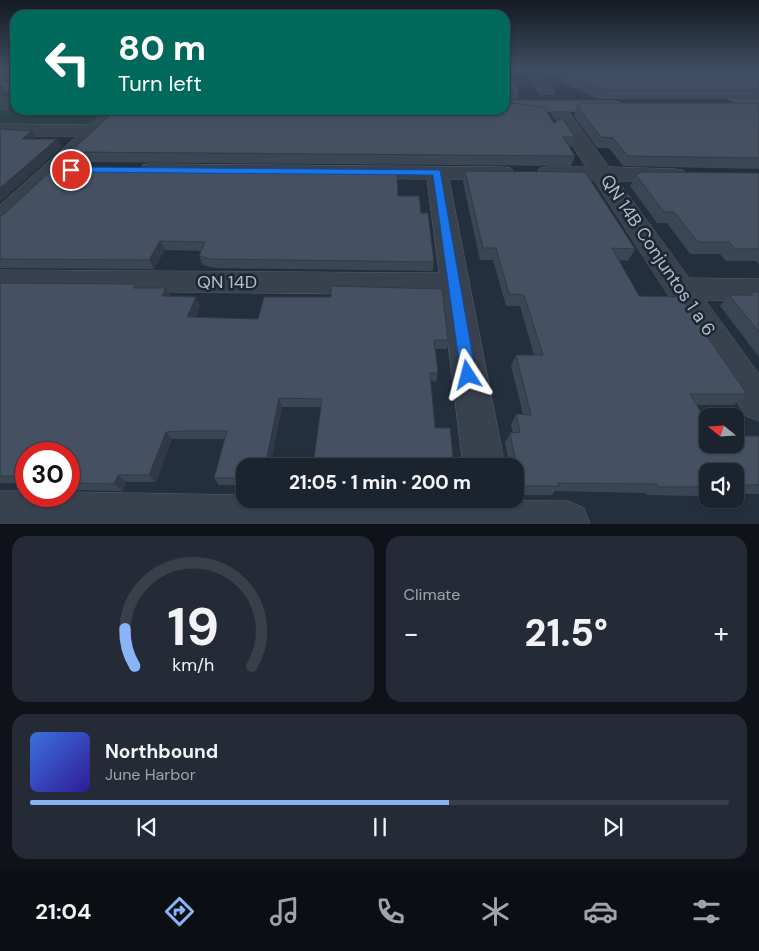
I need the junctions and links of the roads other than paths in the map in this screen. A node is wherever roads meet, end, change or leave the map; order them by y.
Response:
1 (519, 93) edge
2 (547, 93) edge
3 (594, 93) edge
4 (744, 93) edge
5 (551, 99) junction
6 (510, 105) edge
7 (631, 106) edge
8 (759, 106) edge
9 (112, 115) edge
10 (0, 130) edge
11 (94, 131) junction
12 (52, 170) junction
13 (82, 170) edge
14 (131, 170) edge
15 (437, 172) junction
16 (602, 174) junction
17 (690, 175) edge
18 (0, 218) edge
19 (0, 280) edge
20 (453, 284) junction
21 (681, 289) junction
22 (759, 290) edge
23 (759, 404) edge
24 (483, 458) edge
25 (491, 511) edge
26 (0, 514) edge
27 (568, 524) edge

1 - 5 main road
2 - 5 street, QN 14B Conjuntos 1 a 6
3 - 5 main road
4 - 8 main road
5 - 6 main road
5 - 7 main road
5 - 16 street, QN 14B Conjuntos 1 a 6
9 - 11 street
10 - 11 street
11 - 12 street
12 - 13 street
12 - 18 street
14 - 15 street
15 - 16 street
15 - 20 street
16 - 17 street
16 - 21 street, QN 14B Conjuntos 1 a 6
19 - 20 street, QN 14D
20 - 24 street
21 - 22 street
21 - 23 street, QN 14B Conjuntos 1 a 6
25 - 26 street
25 - 27 street

